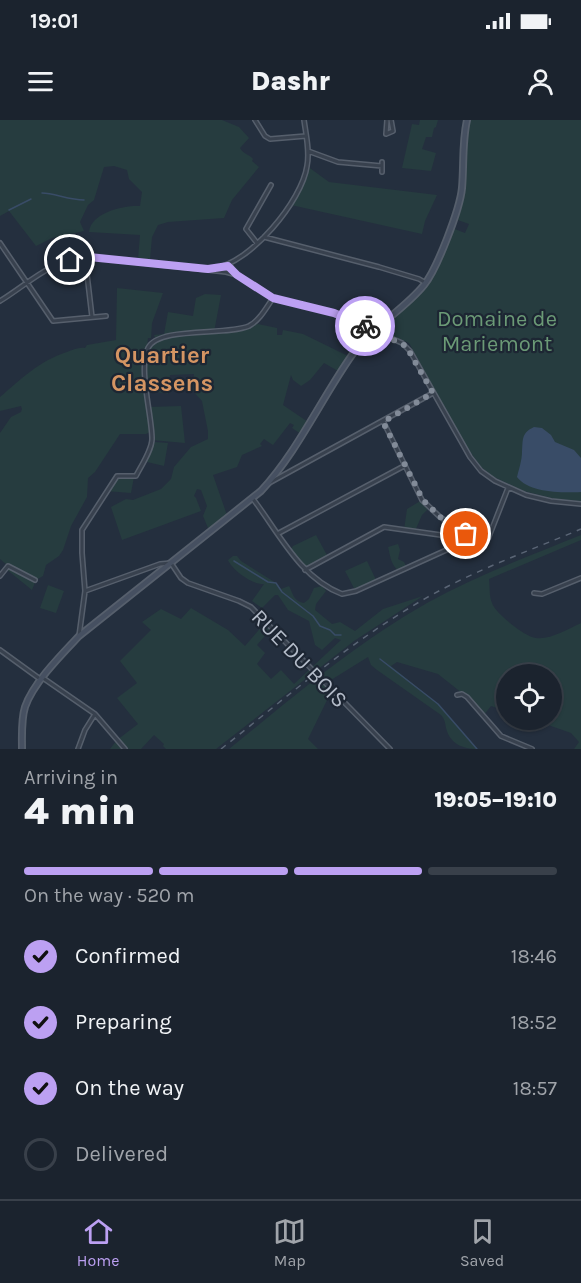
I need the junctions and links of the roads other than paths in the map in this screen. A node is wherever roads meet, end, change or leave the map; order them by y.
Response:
1 (255, 120) edge
2 (304, 120) edge
3 (467, 120) edge
4 (306, 136) junction
5 (308, 151) junction
6 (382, 172) dead end
7 (271, 185) dead end
8 (264, 237) junction
9 (0, 243) edge
10 (257, 243) junction
11 (85, 257) junction
12 (229, 267) junction
13 (27, 283) junction
14 (426, 283) junction
15 (273, 298) junction
16 (0, 302) edge
17 (106, 316) dead end
18 (92, 317) junction
19 (375, 331) junction
20 (433, 393) junction
21 (383, 422) junction
22 (404, 466) junction
23 (268, 483) junction
24 (508, 488) junction
25 (253, 499) junction
26 (581, 504) edge
27 (278, 534) junction
28 (477, 540) junction
29 (171, 563) junction
30 (305, 570) junction
31 (0, 576) edge
32 (581, 578) edge
33 (35, 580) dead end
34 (86, 591) junction
35 (534, 593) dead end
36 (79, 636) junction
37 (0, 650) edge
38 (42, 679) junction
39 (457, 695) dead end
40 (95, 714) junction
41 (22, 749) edge
42 (78, 749) edge
43 (125, 749) edge
44 (390, 749) edge
45 (532, 749) edge

1 - 4 street
2 - 4 street
3 - 14 street
4 - 5 street
5 - 6 street
5 - 8 street
7 - 10 street
8 - 10 street
8 - 14 street
9 - 13 street
10 - 12 street
11 - 12 street
11 - 13 street
11 - 18 street
12 - 15 street
13 - 16 street
13 - 18 street
14 - 19 street
15 - 19 street
15 - 34 street
17 - 18 street
19 - 20 street
19 - 23 street
20 - 21 street
20 - 24 street
21 - 22 street
21 - 23 street
22 - 27 street
22 - 28 street
23 - 25 street
24 - 26 street
24 - 28 street
25 - 27 street
25 - 29 street
27 - 30 street
28 - 30 street
28 - 30 street
29 - 34 street
29 - 36 street
29 - 44 street, RUE DU BOIS
31 - 33 street
32 - 35 street
34 - 36 street
36 - 38 street
37 - 38 street
38 - 40 street
38 - 41 street
39 - 45 street
40 - 42 street
40 - 43 street

